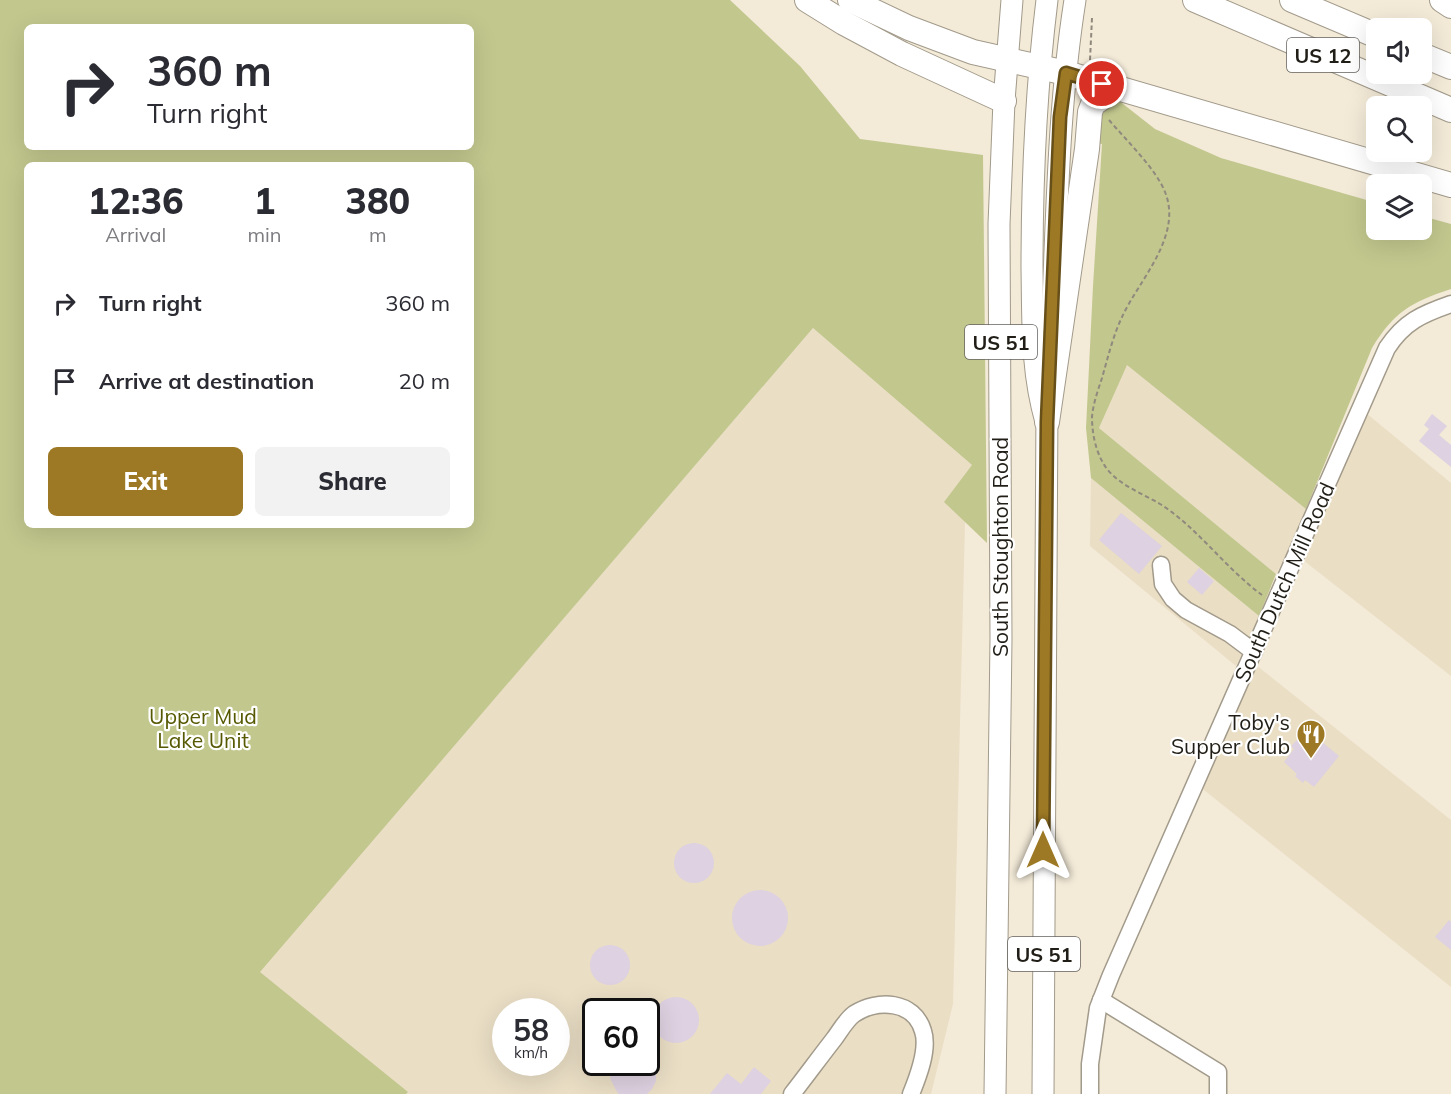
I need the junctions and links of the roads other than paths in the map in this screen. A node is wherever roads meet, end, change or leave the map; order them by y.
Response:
1 (807, 0) edge
2 (850, 0) edge
3 (1012, 0) edge
4 (1047, 0) edge
5 (1075, 0) edge
6 (1195, 0) edge
7 (1292, 0) edge
8 (1442, 0) edge
9 (1451, 6) edge
10 (1366, 31) edge
11 (1432, 59) edge
12 (1007, 60) junction
13 (1039, 67) junction
14 (1451, 67) edge
15 (1077, 76) junction
16 (1116, 88) junction
17 (1004, 101) junction
18 (1451, 110) edge
19 (1451, 185) edge
20 (1451, 304) edge
21 (1047, 422) junction
22 (1161, 565) dead end
23 (1254, 652) junction
24 (1101, 1000) junction
25 (792, 1094) edge
26 (911, 1094) edge
27 (995, 1094) edge
28 (1043, 1094) edge
29 (1089, 1094) edge
30 (1218, 1094) edge

1 - 17 highway
2 - 12 highway
3 - 12 main road, South Stoughton Road / US 51
4 - 13 main road
5 - 15 main road, US 51
6 - 18 highway, US 12
7 - 10 highway, US 12
8 - 9 highway
11 - 14 highway
12 - 13 highway
12 - 17 main road, South Stoughton Road / US 51
13 - 15 highway
13 - 21 main road
15 - 16 highway
15 - 21 main road, US 51
16 - 19 highway
16 - 21 highway
17 - 27 main road, South Stoughton Road / US 51
20 - 23 street, South Dutch Mill Road
21 - 28 main road, US 51
22 - 23 street
23 - 24 street, South Dutch Mill Road
24 - 29 street, South Dutch Mill Road
24 - 30 street
25 - 26 street

